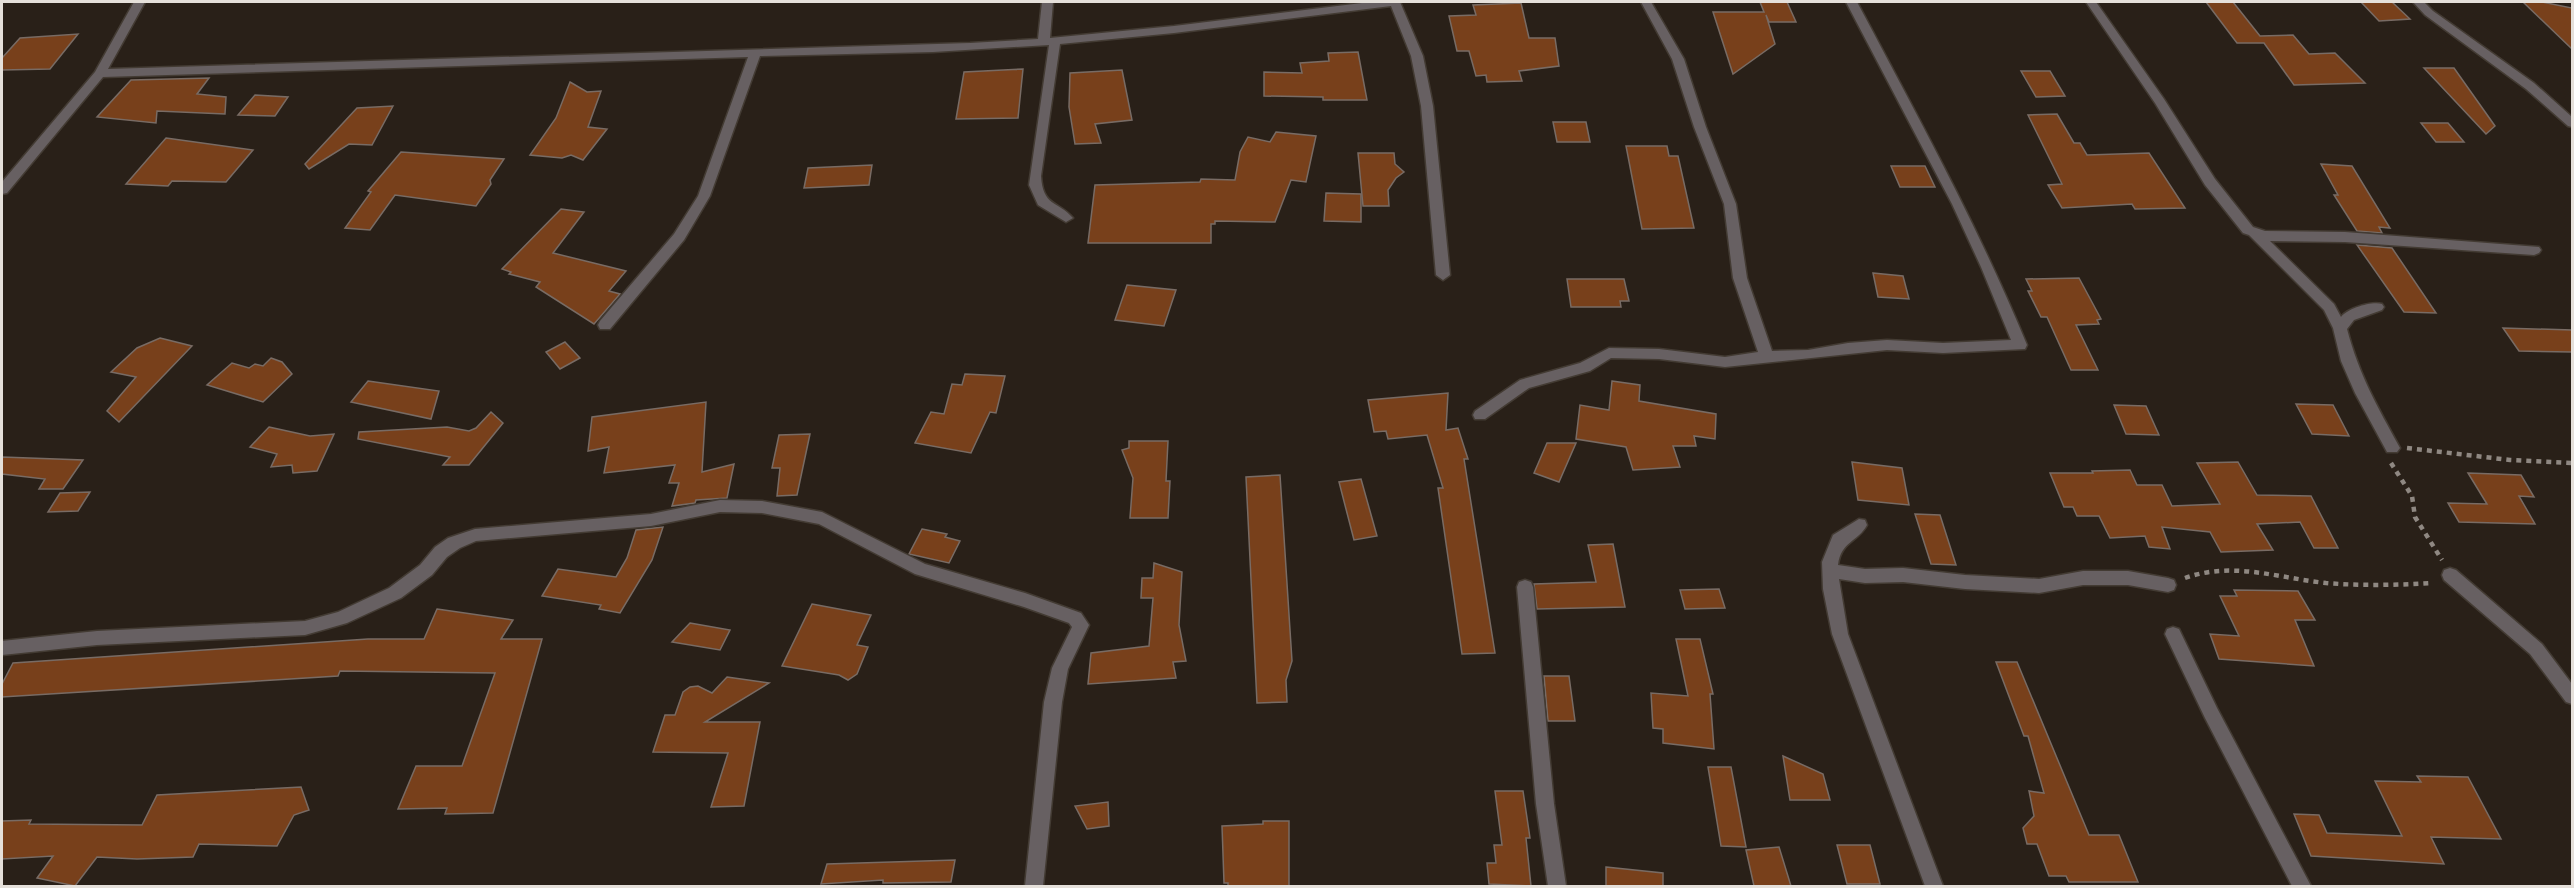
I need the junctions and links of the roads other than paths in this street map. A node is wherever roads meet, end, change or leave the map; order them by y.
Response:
1 (139, 2) edge
2 (1047, 2) edge
3 (1393, 2) edge
4 (1646, 2) edge
5 (1851, 2) edge
6 (2091, 2) edge
7 (2418, 2) edge
8 (1050, 42) junction
9 (755, 53) junction
10 (100, 73) junction
11 (2572, 123) edge
12 (2, 190) edge
13 (1066, 218) dead end
14 (2254, 233) junction
15 (2534, 250) dead end
16 (1443, 275) dead end
17 (2377, 307) dead end
18 (605, 326) dead end
19 (2340, 328) junction
20 (1767, 356) junction
21 (1480, 415) dead end
22 (2392, 448) road end
23 (1859, 525) dead end
24 (1830, 571) junction
25 (2451, 575) road end
26 (2168, 585) road end
27 (1525, 587) dead end
28 (2173, 634) dead end
29 (2, 648) edge
30 (2572, 697) edge
31 (1034, 886) edge
32 (1557, 886) edge
33 (1934, 886) edge
34 (2302, 886) edge

1 - 10 street
2 - 8 street
3 - 8 street
3 - 16 street
4 - 20 street
5 - 20 street
6 - 14 street
7 - 11 street
8 - 9 street
8 - 13 street
9 - 10 street
9 - 18 street
10 - 12 street
14 - 15 street
14 - 19 street
17 - 19 street
19 - 22 street
20 - 21 street
23 - 24 street
24 - 26 street
24 - 33 street
25 - 30 street
27 - 32 street
28 - 34 street
29 - 31 street

